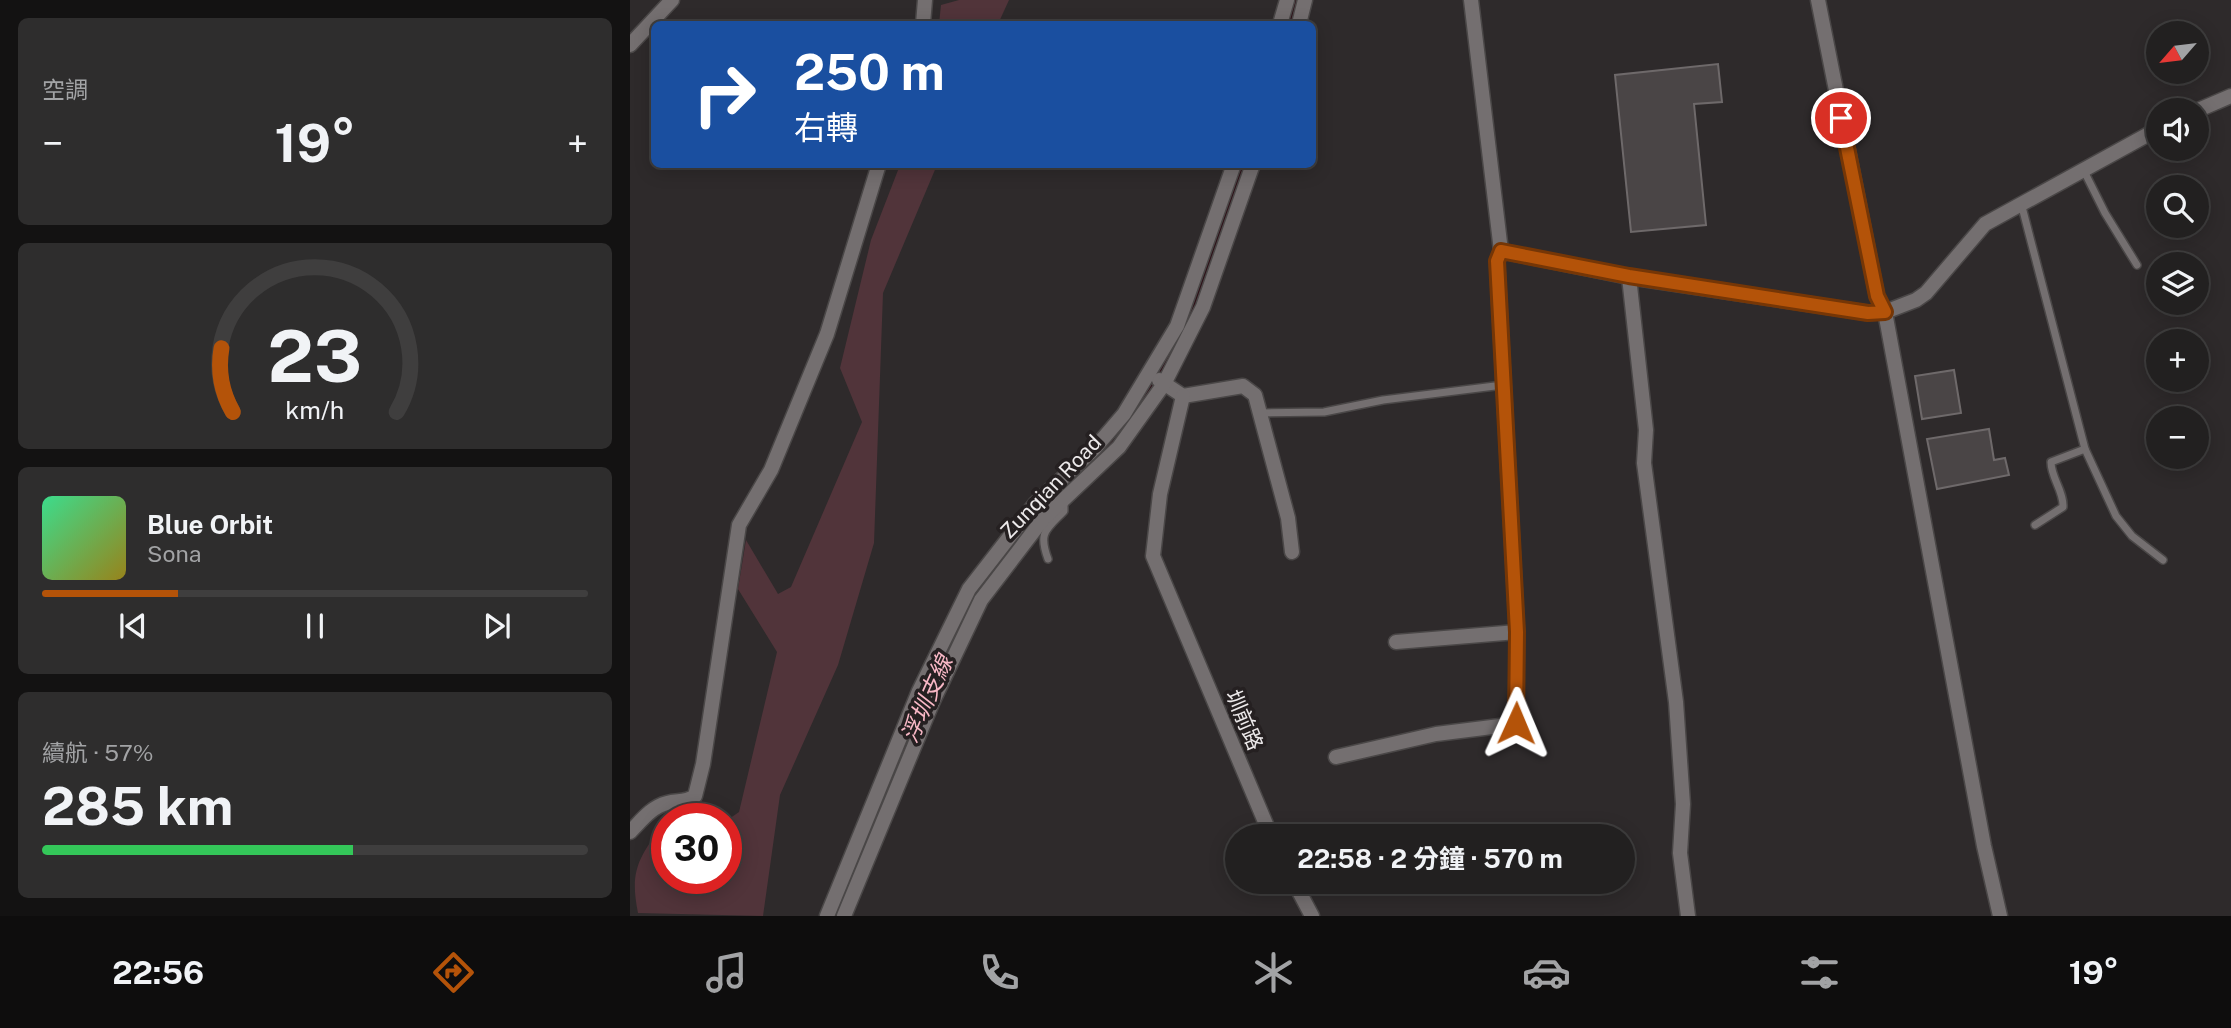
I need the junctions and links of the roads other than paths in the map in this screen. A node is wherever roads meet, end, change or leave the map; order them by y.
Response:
1 (672, 0) edge
2 (925, 0) edge
3 (1287, 0) edge
4 (1305, 0) edge
5 (1471, 0) edge
6 (1818, 0) edge
7 (652, 21) edge
8 (923, 21) edge
9 (1281, 21) edge
10 (1300, 21) edge
11 (651, 22) edge
12 (630, 45) edge
13 (2231, 96) edge
14 (2209, 105) edge
15 (2146, 135) edge
16 (878, 168) edge
17 (1233, 168) edge
18 (1252, 168) edge
19 (2083, 168) junction
20 (2021, 202) junction
21 (1501, 251) junction
22 (2137, 265) dead end
23 (1629, 276) junction
24 (1885, 312) junction
25 (1150, 372) junction
26 (1164, 384) junction
27 (1504, 384) junction
28 (1183, 396) junction
29 (1262, 412) junction
30 (2085, 449) junction
31 (1053, 485) junction
32 (1064, 498) junction
33 (2035, 525) dead end
34 (1292, 552) dead end
35 (1048, 559) dead end
36 (2163, 560) dead end
37 (1517, 632) junction
38 (1396, 642) dead end
39 (1336, 757) dead end
40 (1266, 824) edge
41 (630, 832) edge
42 (1300, 894) edge
43 (827, 916) edge
44 (844, 916) edge
45 (1312, 916) edge
46 (1688, 916) edge
47 (2000, 916) edge

1 - 7 street
2 - 8 street
3 - 9 street
4 - 10 street
5 - 21 street
6 - 24 street
11 - 12 street
13 - 14 street
15 - 19 street
16 - 41 street
17 - 25 street, Zunqian Road
18 - 26 street, Zunqian Road
19 - 20 street
19 - 22 lane
20 - 24 street
20 - 30 lane
21 - 23 street
21 - 27 street
23 - 24 street
23 - 46 street
24 - 47 street
25 - 26 street
25 - 31 street, Zunqian Road
26 - 28 street
26 - 32 street, Zunqian Road
27 - 29 lane
27 - 37 street
28 - 29 street
28 - 40 street, 圳前路
29 - 34 street
30 - 33 lane
30 - 36 lane
31 - 32 lane
31 - 43 street, Zunqian Road
32 - 35 lane
32 - 44 street, Zunqian Road
37 - 38 street
37 - 39 street
42 - 45 street

